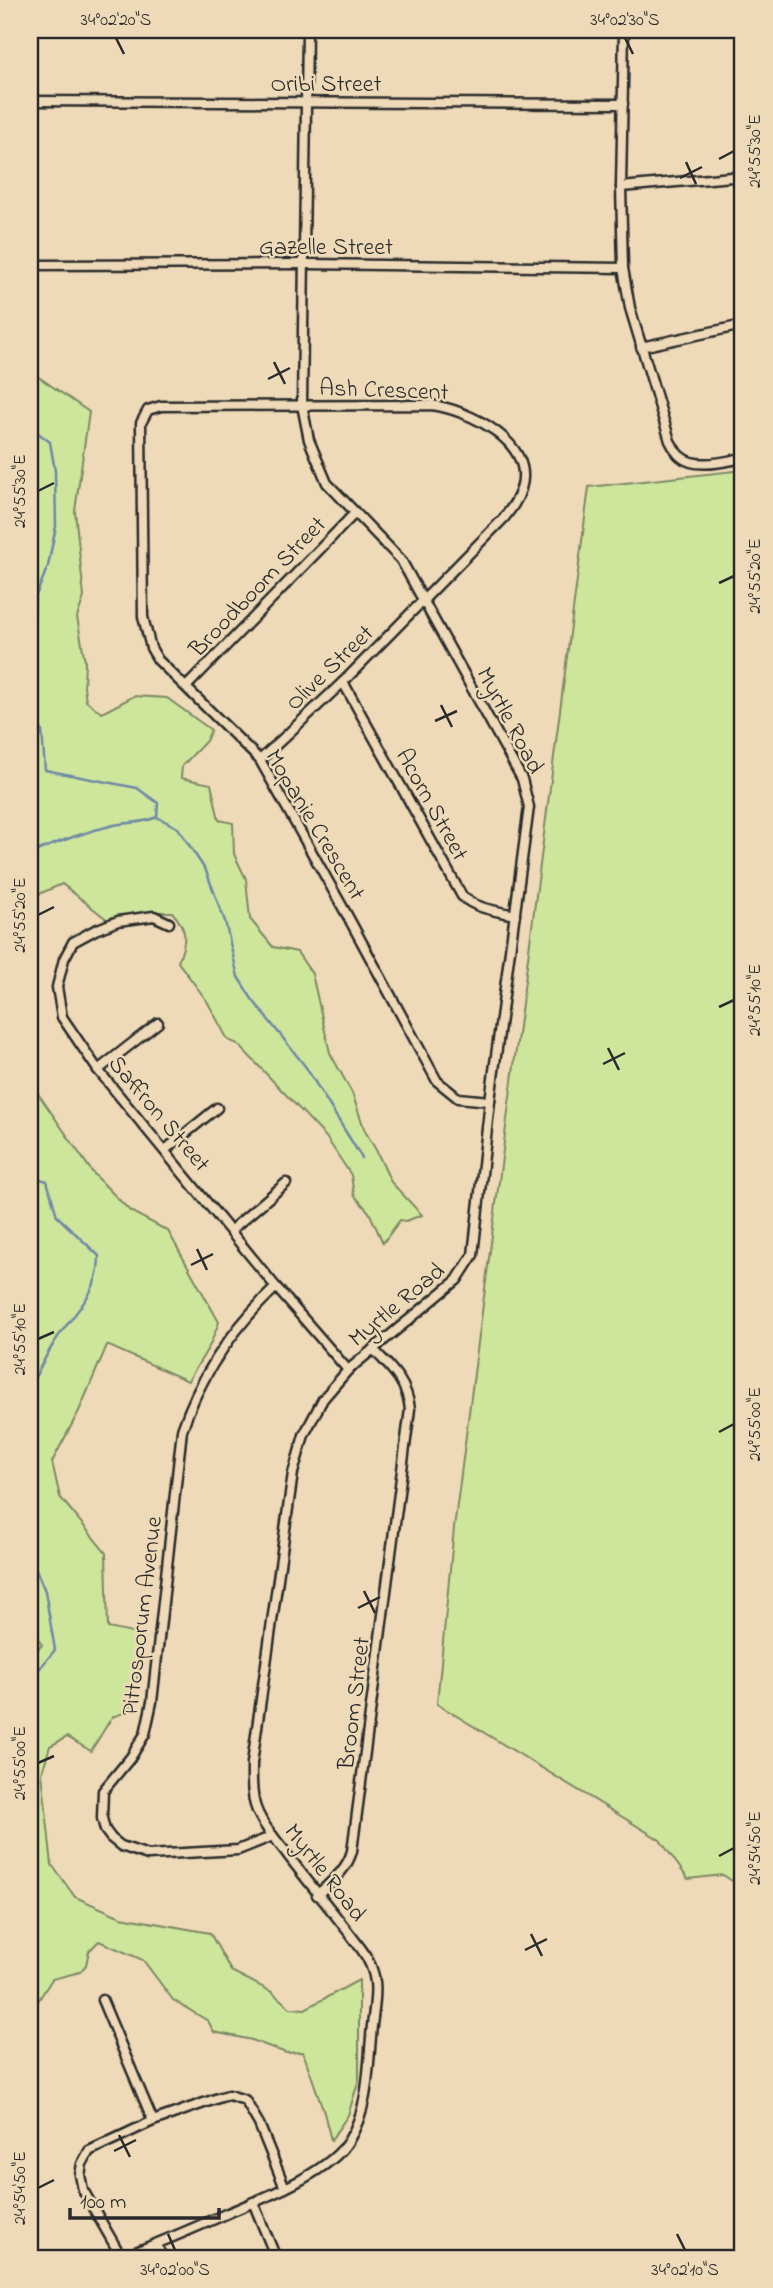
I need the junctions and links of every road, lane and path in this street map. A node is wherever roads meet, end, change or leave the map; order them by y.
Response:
1 (307, 30) edge
2 (624, 30) edge
3 (30, 101) edge
4 (306, 102) junction
5 (623, 103) junction
6 (743, 176) edge
7 (621, 187) junction
8 (306, 264) junction
9 (30, 265) edge
10 (622, 268) junction
11 (743, 325) edge
12 (641, 347) junction
13 (302, 405) junction
14 (743, 458) edge
15 (355, 513) junction
16 (424, 600) junction
17 (343, 682) junction
18 (187, 686) junction
19 (260, 760) junction
20 (515, 915) junction
21 (169, 923) dead end
22 (158, 1023) dead end
23 (98, 1070) junction
24 (490, 1101) junction
25 (217, 1108) dead end
26 (164, 1150) junction
27 (286, 1183) dead end
28 (231, 1230) junction
29 (276, 1287) junction
30 (373, 1349) junction
31 (348, 1370) junction
32 (273, 1836) junction
33 (317, 1895) junction
34 (102, 2000) dead end
35 (153, 2121) junction
36 (285, 2188) junction
37 (253, 2202) junction
38 (157, 2245) junction
39 (121, 2258) edge
40 (162, 2258) edge
41 (276, 2258) edge

1 - 4 street, Myrtle Road
2 - 5 street
3 - 4 street, Oribi Street
4 - 5 street, Oribi Street
4 - 8 street, Myrtle Road
5 - 7 street
6 - 7 street
7 - 10 street
8 - 9 street, Gazelle Street
8 - 10 street, Gazelle Street
8 - 13 street, Myrtle Road
10 - 12 street
11 - 12 street
12 - 14 street
13 - 15 street, Myrtle Road
13 - 16 street, Ash Crescent
13 - 18 street, Mopanie Crescent
15 - 16 street, Myrtle Road
15 - 18 street, Broodboom Street
16 - 17 street, Olive Street
16 - 20 street, Myrtle Road
17 - 19 street, Olive Street
17 - 20 street, Acorn Street
18 - 19 street, Mopanie Crescent
19 - 24 street, Mopanie Crescent
20 - 24 street, Myrtle Road
21 - 23 street, Saffron Street
22 - 23 street
23 - 26 street, Saffron Street
24 - 30 street, Myrtle Road
25 - 26 street
26 - 28 street, Saffron Street
27 - 28 street
28 - 29 street, Saffron Street
29 - 31 street, Saffron Street
29 - 32 street, Pittosporum Avenue
30 - 31 street, Myrtle Road
30 - 33 street, Broom Street
31 - 32 street, Myrtle Road
32 - 33 street, Myrtle Road
33 - 36 street, Myrtle Road
34 - 35 street
35 - 36 street
35 - 39 street
36 - 37 street, Myrtle Road
37 - 38 street, Myrtle Road
37 - 41 street
38 - 39 street, Myrtle Road
38 - 40 street

